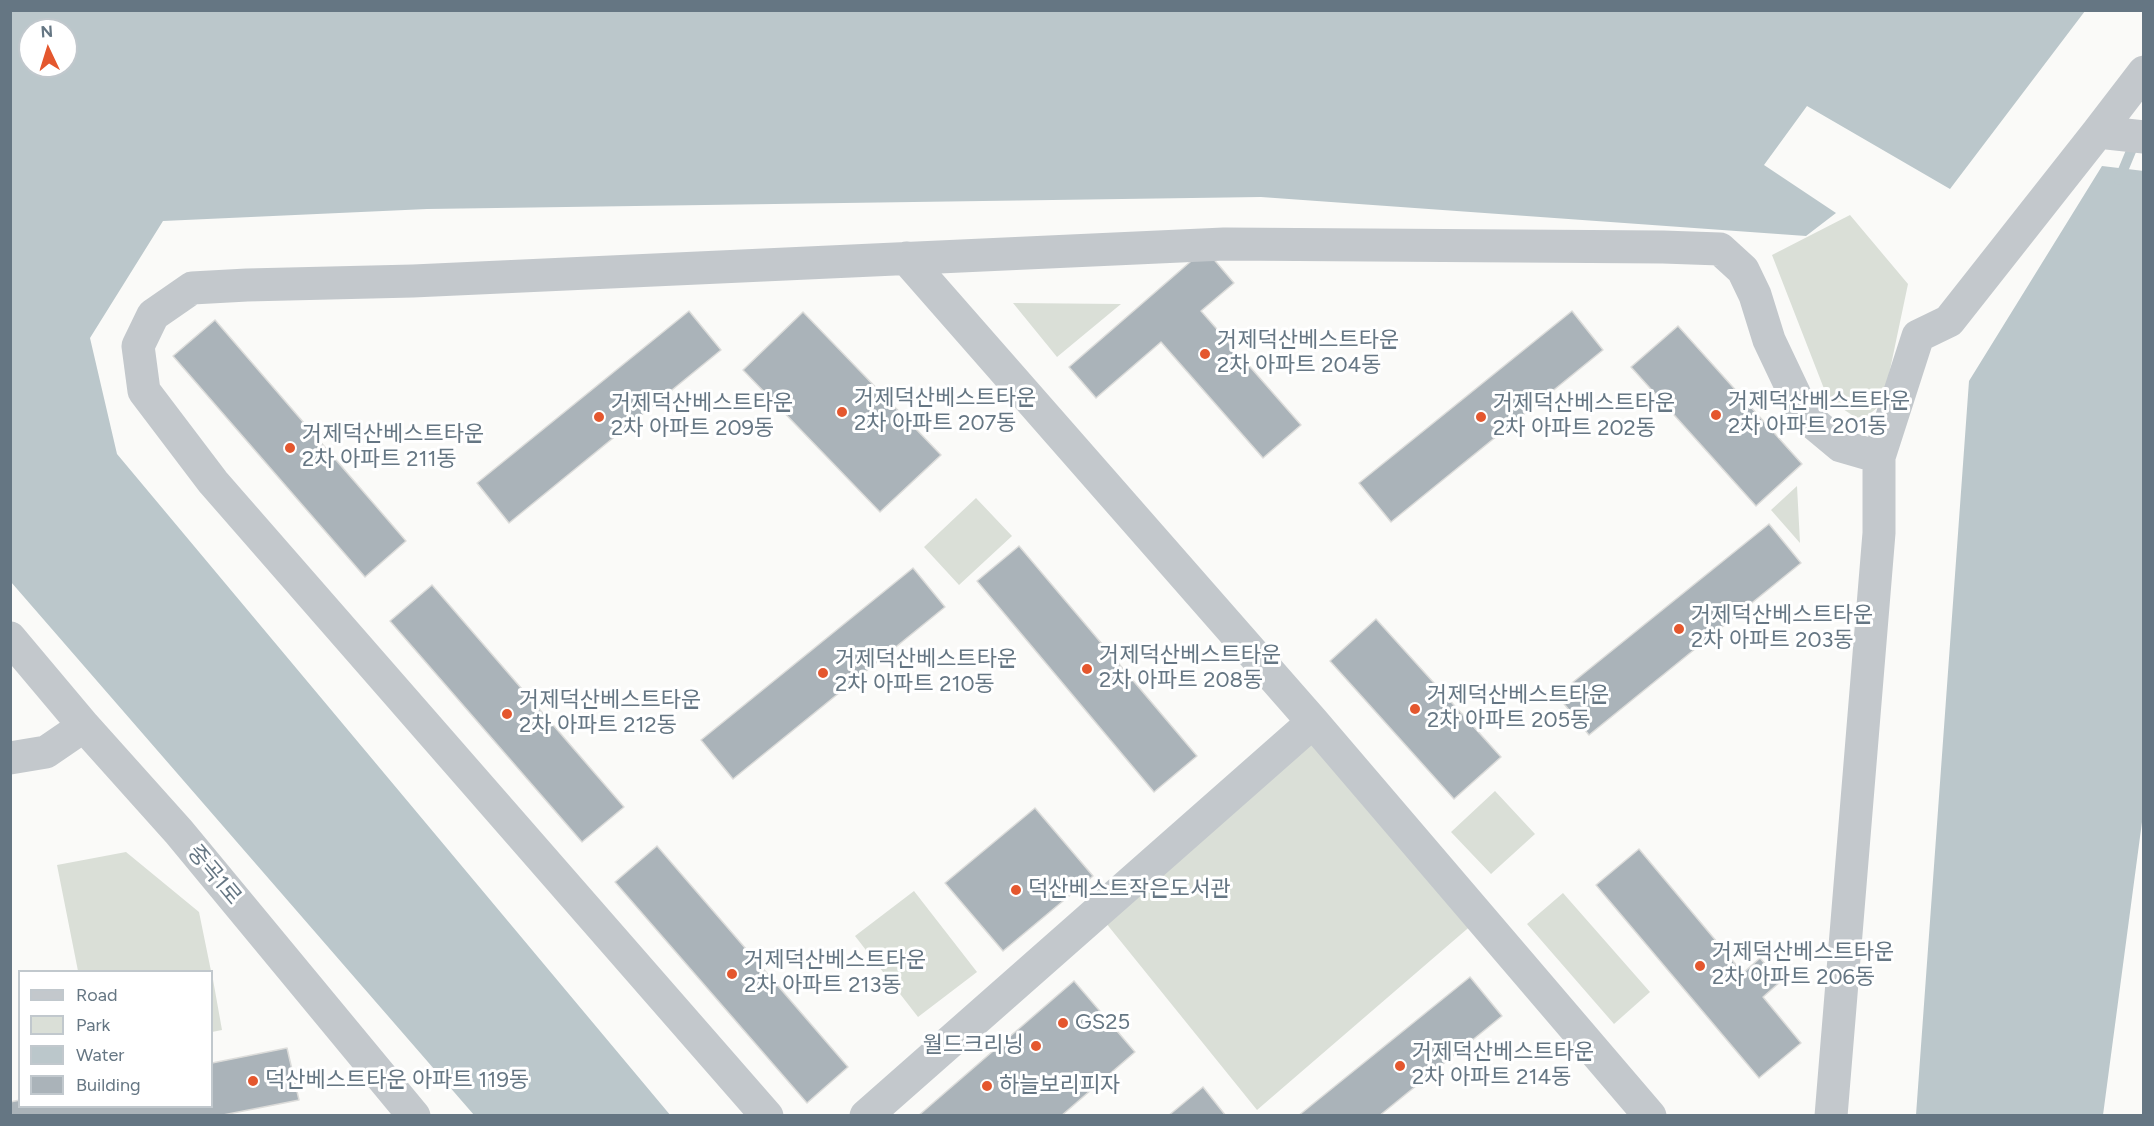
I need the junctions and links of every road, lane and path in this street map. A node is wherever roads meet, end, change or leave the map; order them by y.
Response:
1 (2144, 72) edge
2 (2098, 132) junction
3 (2144, 137) edge
4 (906, 258) junction
5 (1879, 458) junction
6 (10, 638) edge
7 (1313, 722) junction
8 (84, 726) junction
9 (10, 758) edge
10 (414, 1116) edge
11 (767, 1116) edge
12 (866, 1116) edge
13 (1650, 1116) edge
14 (1831, 1116) edge

1 - 2 street
2 - 3 street
2 - 5 street
4 - 5 street
4 - 7 street
4 - 11 street
5 - 14 street
6 - 8 street, 중곡1로
7 - 12 street
7 - 13 street
8 - 9 street
8 - 10 street, 중곡1로

